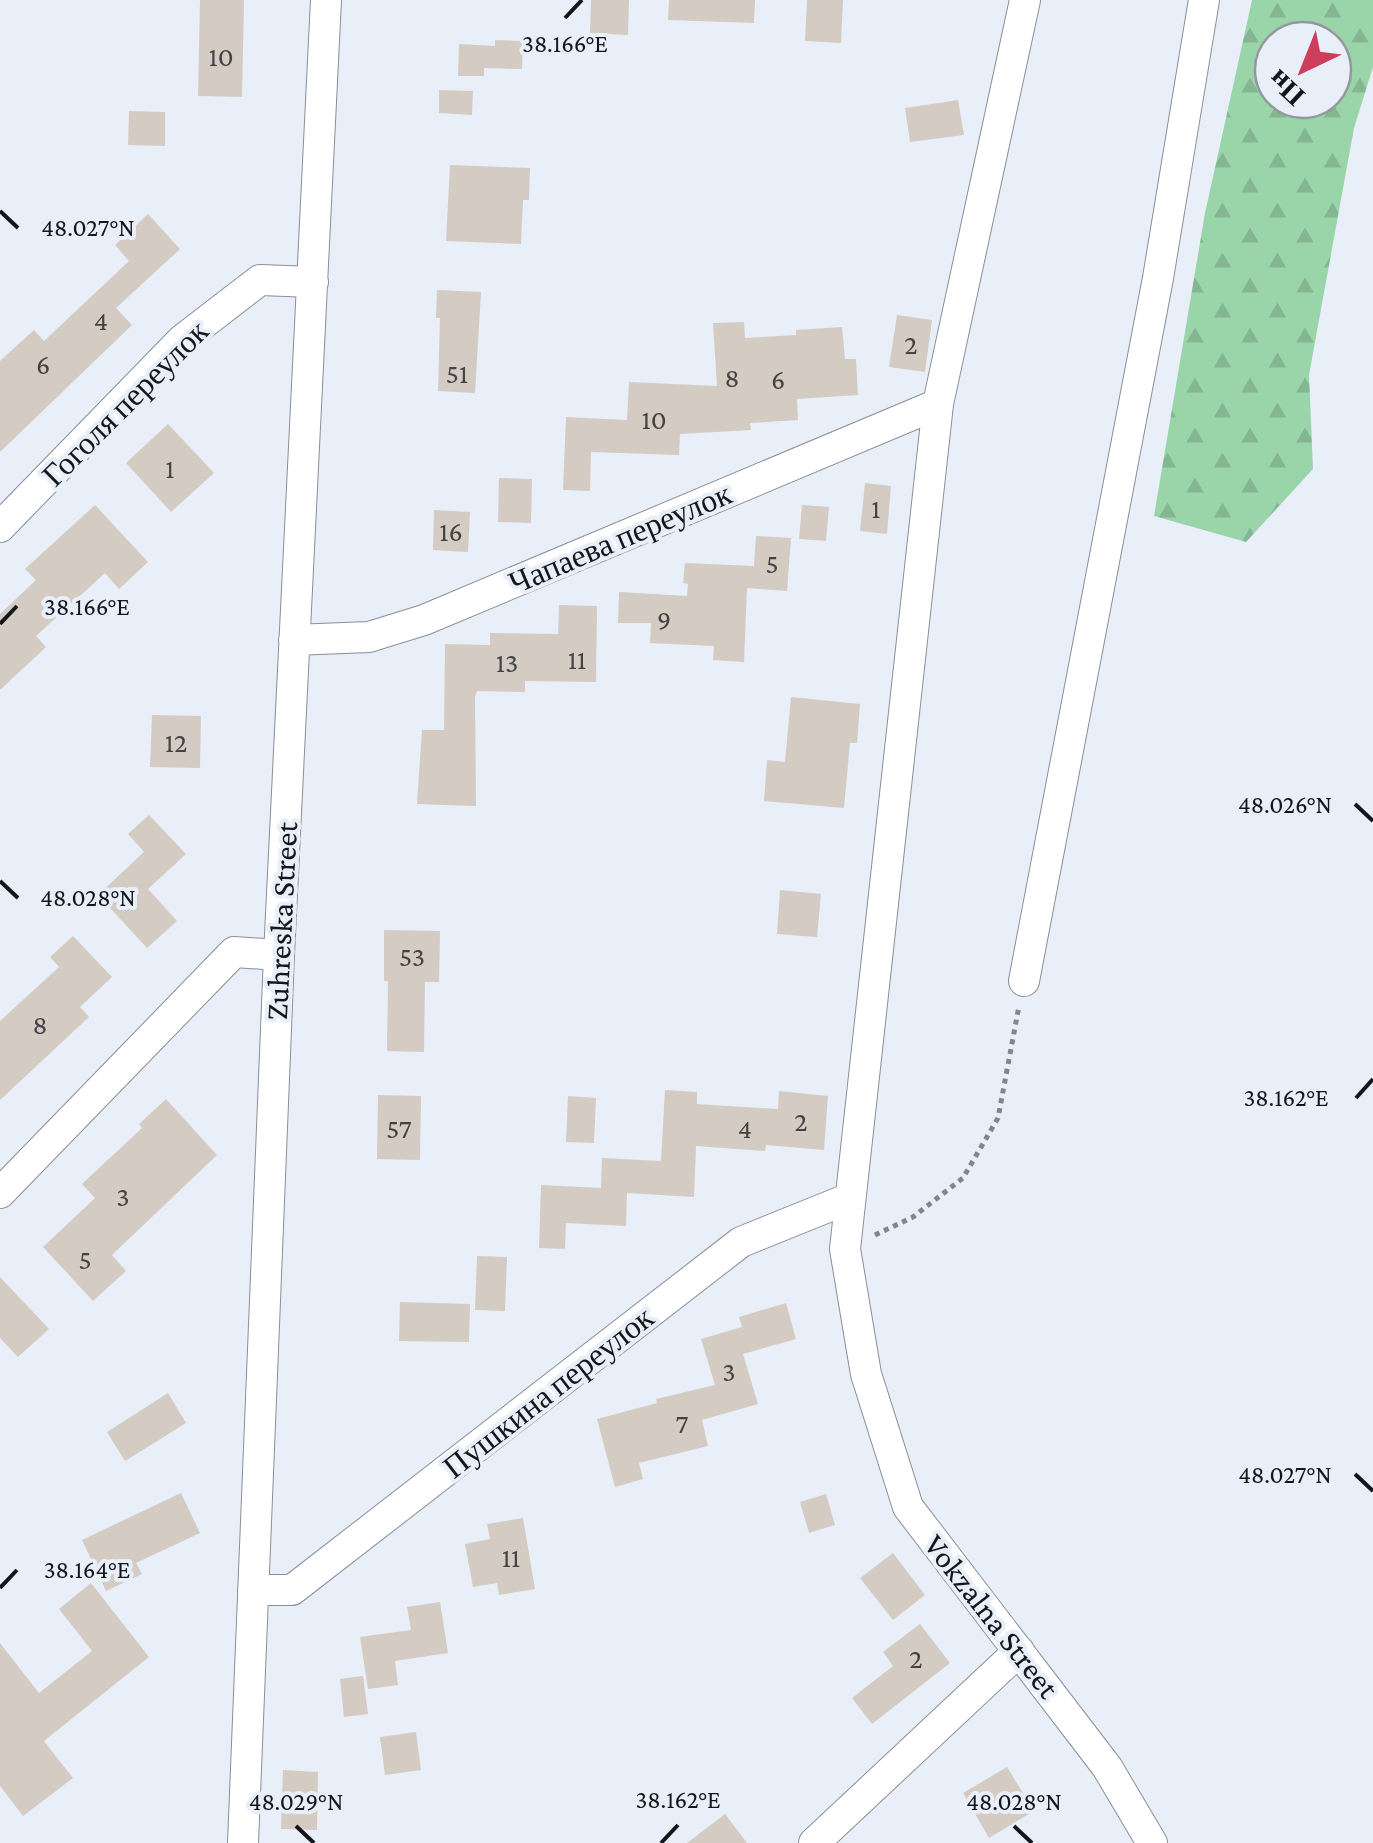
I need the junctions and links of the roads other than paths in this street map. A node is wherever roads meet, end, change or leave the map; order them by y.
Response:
1 (326, 0) edge
2 (1026, 0) edge
3 (1204, 0) edge
4 (313, 282) junction
5 (938, 404) junction
6 (0, 528) edge
7 (294, 640) junction
8 (279, 955) junction
9 (1024, 980) road end
10 (0, 1192) edge
11 (850, 1198) junction
12 (254, 1590) junction
13 (1019, 1651) junction
14 (243, 1843) edge
15 (814, 1843) edge
16 (1152, 1843) edge

1 - 4 street, Zuhreska Street
2 - 5 street, Vokzalna Street
3 - 9 street
4 - 6 street, Гоголя переулок
4 - 7 street, Zuhreska Street
5 - 7 street, Чапаева переулок
5 - 11 street, Vokzalna Street
7 - 8 street, Zuhreska Street
8 - 10 street
8 - 12 street, Zuhreska Street
11 - 12 street, Пушкина переулок
11 - 13 street, Vokzalna Street
12 - 14 street, Zuhreska Street
13 - 15 street
13 - 16 street, Vokzalna Street

